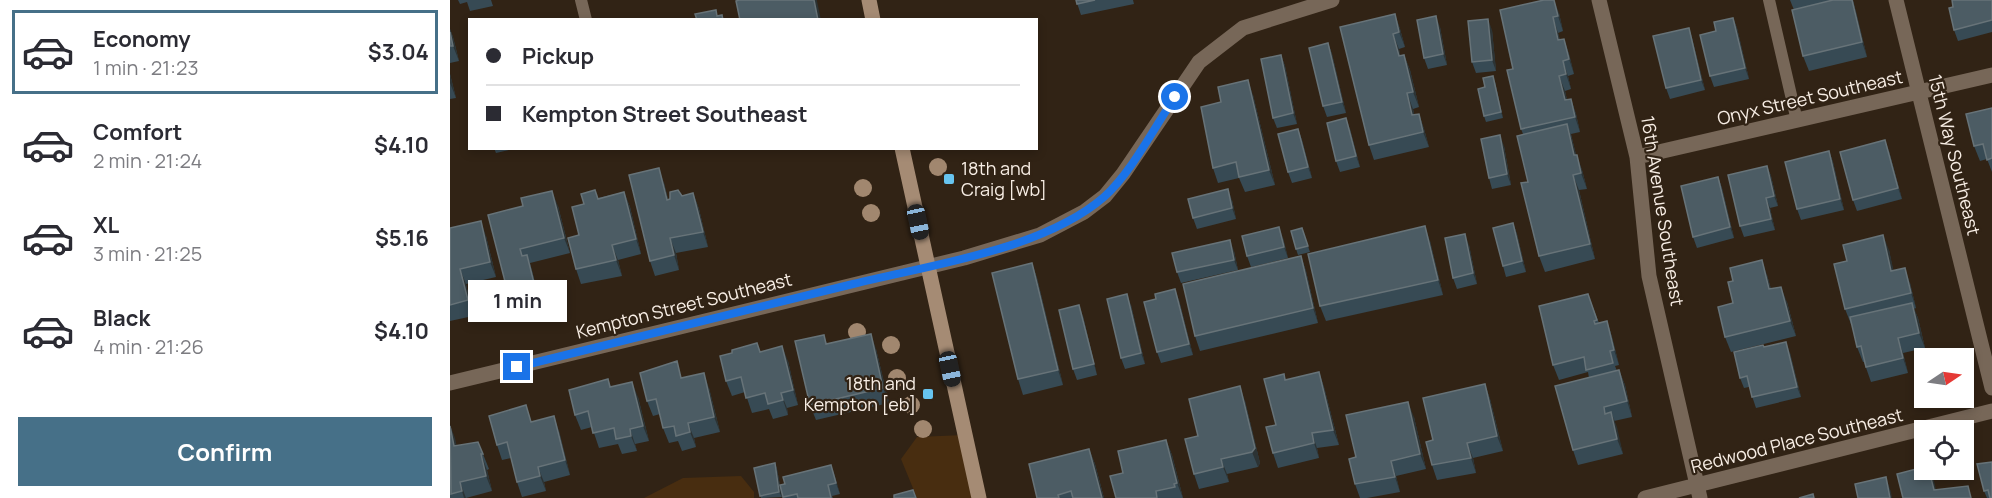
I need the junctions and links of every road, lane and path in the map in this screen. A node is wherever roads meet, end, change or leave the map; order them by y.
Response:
1 (581, 0) edge
2 (869, 0) edge
3 (1332, 0) edge
4 (1599, 0) edge
5 (1769, 0) edge
6 (1896, 0) edge
7 (586, 18) edge
8 (873, 18) edge
9 (1992, 75) edge
10 (1919, 93) junction
11 (1797, 121) junction
12 (902, 150) edge
13 (1637, 158) junction
14 (927, 266) junction
15 (450, 383) edge
16 (1992, 388) edge
17 (1992, 411) edge
18 (1698, 492) edge
19 (979, 498) edge
20 (1645, 498) edge

1 - 7 lane
2 - 8 street
3 - 14 street, Kempton Street Southeast
4 - 13 street, 16th Avenue Southeast
5 - 11 lane
6 - 10 street, 15th Way Southeast
9 - 10 street, Onyx Street Southeast
10 - 11 street, Onyx Street Southeast
10 - 16 street, 15th Way Southeast
11 - 13 street, Onyx Street Southeast
12 - 14 street
13 - 18 street, 16th Avenue Southeast
14 - 15 street, Kempton Street Southeast
14 - 19 street
17 - 18 street, Redwood Place Southeast
18 - 20 street, Redwood Place Southeast

